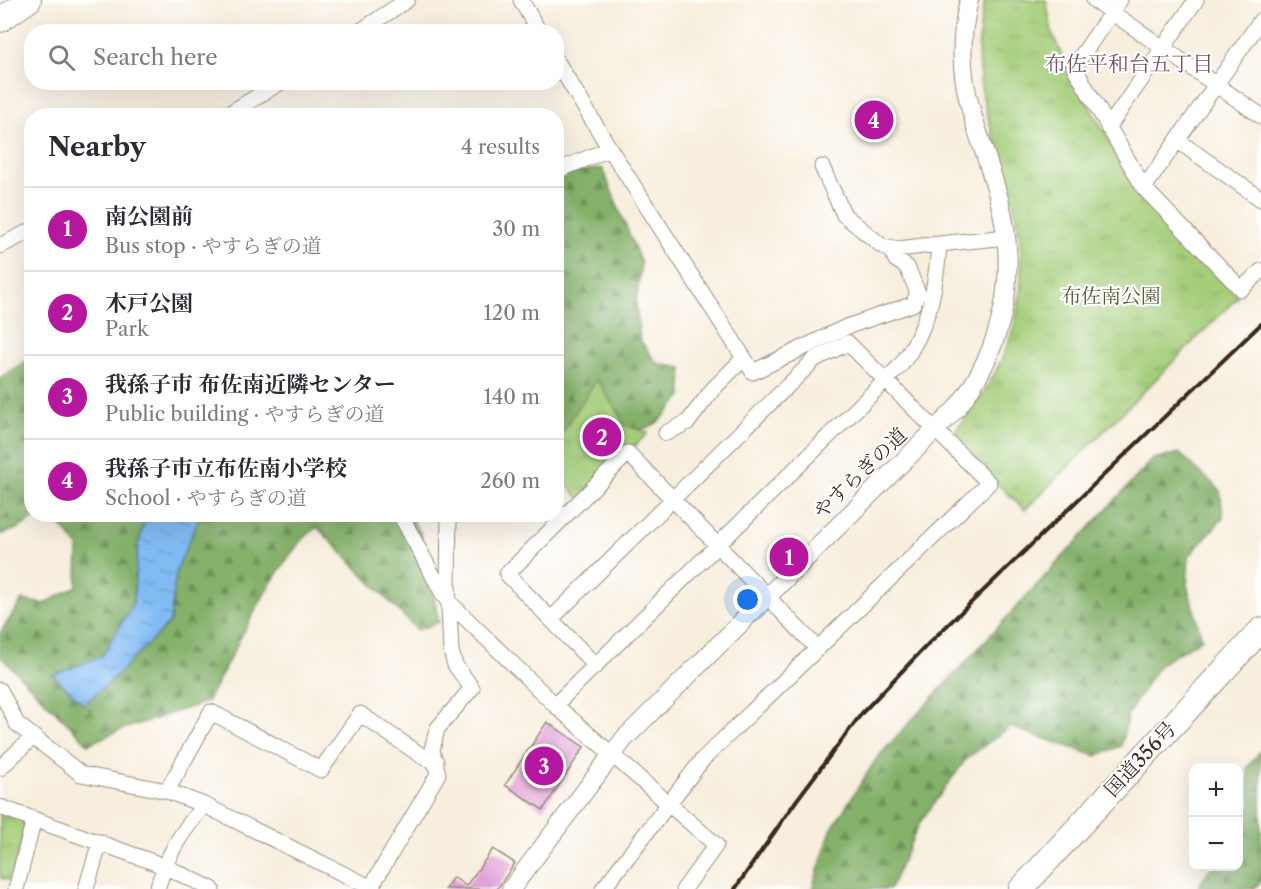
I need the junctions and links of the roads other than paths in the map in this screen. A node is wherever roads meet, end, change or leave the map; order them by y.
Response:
1 (29, 0) edge
2 (407, 0) edge
3 (520, 0) edge
4 (969, 0) edge
5 (1094, 0) edge
6 (1196, 0) edge
7 (1116, 6) edge
8 (0, 20) edge
9 (1261, 20) edge
10 (372, 24) edge
11 (534, 24) edge
12 (1162, 48) junction
13 (564, 73) edge
14 (1216, 85) junction
15 (268, 90) edge
16 (238, 108) edge
17 (1261, 116) edge
18 (1108, 128) junction
19 (1178, 141) junction
20 (610, 149) junction
21 (822, 167) dead end
22 (564, 168) edge
23 (1144, 188) junction
24 (1261, 199) edge
25 (24, 234) edge
26 (1007, 237) junction
27 (939, 244) junction
28 (0, 246) edge
29 (890, 248) junction
30 (1261, 271) edge
31 (744, 358) junction
32 (885, 381) junction
33 (935, 431) junction
34 (666, 433) dead end
35 (673, 500) junction
36 (564, 517) edge
37 (404, 522) edge
38 (449, 522) edge
39 (559, 522) edge
40 (718, 546) junction
41 (766, 595) junction
42 (450, 603) junction
43 (551, 620) junction
44 (1261, 630) edge
45 (818, 649) junction
46 (596, 666) junction
47 (0, 690) edge
48 (555, 705) junction
49 (32, 738) junction
50 (610, 754) junction
51 (436, 761) junction
52 (0, 768) edge
53 (167, 791) junction
54 (668, 802) junction
55 (204, 805) junction
56 (0, 807) edge
57 (34, 819) junction
58 (100, 842) junction
59 (164, 866) junction
60 (373, 888) edge
61 (16, 889) edge
62 (87, 889) edge
63 (157, 889) edge
64 (213, 889) edge
65 (512, 889) edge
66 (603, 889) edge
67 (684, 889) edge
68 (1020, 889) edge

1 - 8 highway
2 - 10 street
3 - 11 street
4 - 26 street, やすらぎの道
5 - 7 street
6 - 12 street
7 - 12 street
7 - 18 street
9 - 14 street
12 - 14 street
12 - 18 street
13 - 20 street
14 - 17 street
14 - 19 street
15 - 16 street
18 - 23 street
19 - 23 street
19 - 24 street
20 - 22 street
20 - 31 street
21 - 29 street
23 - 30 street
25 - 28 street
26 - 27 street
26 - 33 street, やすらぎの道
27 - 29 street
27 - 32 street
29 - 31 street
31 - 34 street
32 - 33 street
32 - 35 street
32 - 40 street
33 - 41 street, やすらぎの道
33 - 45 street
35 - 36 street
35 - 40 street
35 - 43 street
37 - 42 street
38 - 42 street
39 - 43 street
40 - 41 street
40 - 46 street
41 - 45 street
41 - 50 street, やすらぎの道
42 - 48 street
42 - 51 street
43 - 46 street
44 - 68 highway, 国道356号
45 - 54 street
46 - 48 street
47 - 49 street
48 - 50 street
49 - 52 street
49 - 53 street
50 - 54 street
50 - 65 street, やすらぎの道
51 - 53 street
51 - 60 street
53 - 55 street
54 - 66 street
54 - 67 street
55 - 59 street
55 - 60 street
56 - 57 street
57 - 58 street
57 - 61 street
58 - 59 street
58 - 62 street
59 - 63 street
59 - 64 street

